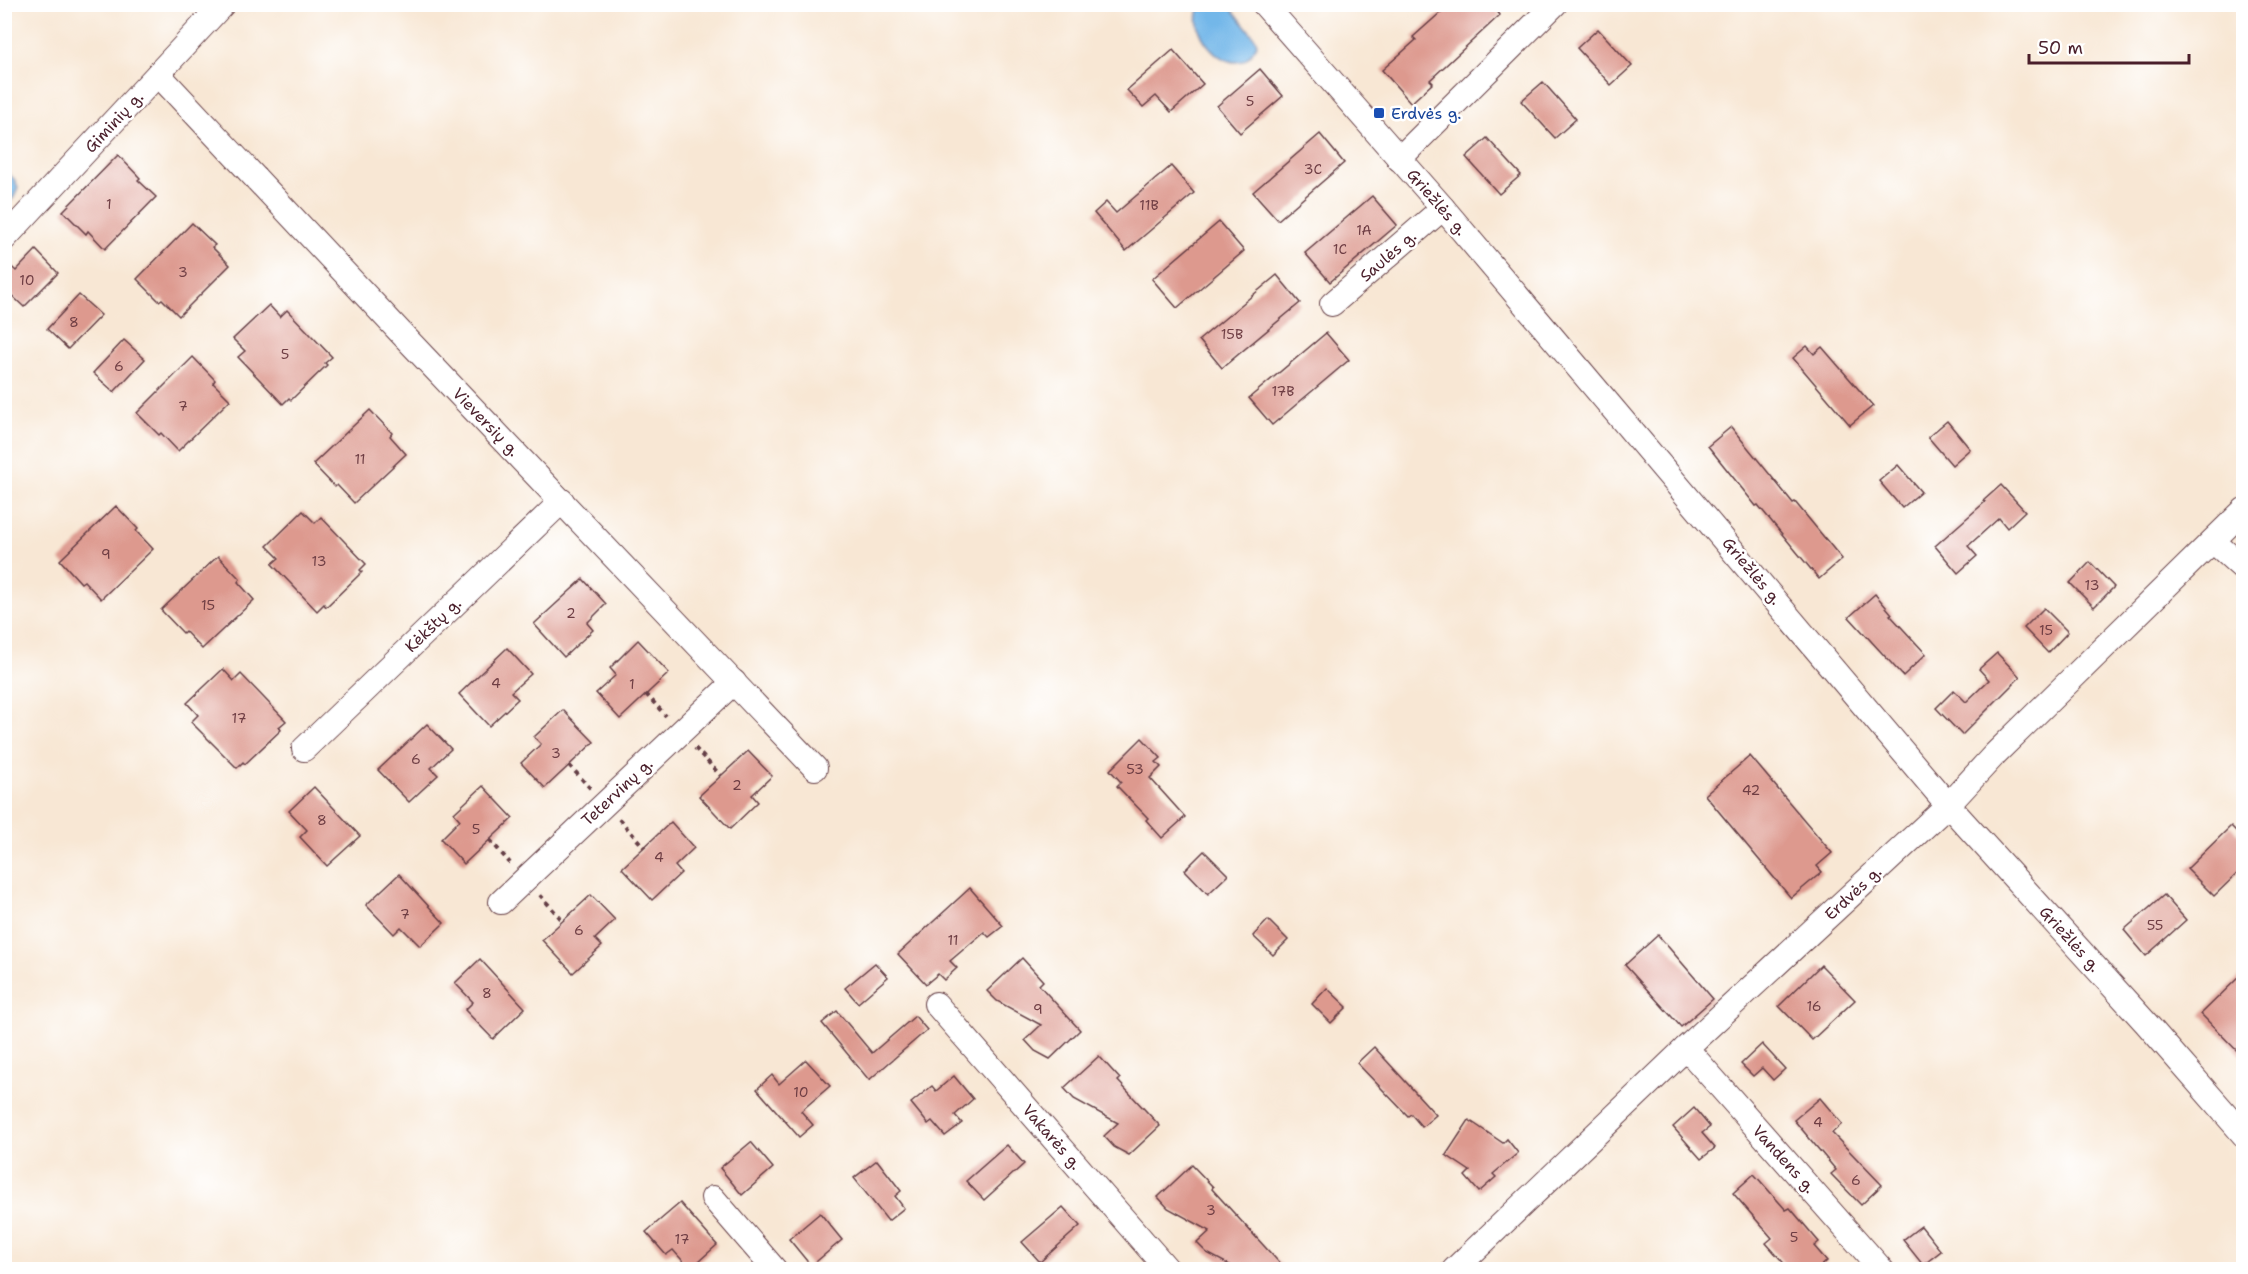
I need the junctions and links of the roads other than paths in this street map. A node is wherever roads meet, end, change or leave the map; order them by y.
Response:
1 (223, 4) edge
2 (1264, 4) edge
3 (1556, 4) edge
4 (158, 74) junction
5 (1400, 159) junction
6 (1443, 208) junction
7 (4, 239) edge
8 (1332, 304) dead end
9 (562, 501) junction
10 (2244, 510) edge
11 (2212, 541) junction
12 (2244, 569) edge
13 (734, 682) junction
14 (304, 749) dead end
15 (815, 768) dead end
16 (1948, 805) junction
17 (501, 902) dead end
18 (936, 1004) dead end
19 (1686, 1048) junction
20 (2244, 1135) edge
21 (713, 1198) dead end
22 (775, 1269) edge
23 (1168, 1269) edge
24 (1454, 1269) edge
25 (1882, 1269) edge

1 - 4 street, Giminių g.
2 - 5 street, Griežlės g.
3 - 5 street
4 - 7 street, Giminių g.
4 - 9 street, Vieversių g.
5 - 6 street, Griežlės g.
6 - 8 street, Saulės g.
6 - 16 street, Griežlės g.
9 - 13 street, Vieversių g.
9 - 14 street, Kėkštų g.
10 - 11 street, Erdvės g.
11 - 12 street
11 - 16 street, Erdvės g.
13 - 15 street, Vieversių g.
13 - 17 street, Tetervinų g.
16 - 19 street, Erdvės g.
16 - 20 street, Griežlės g.
18 - 23 street, Vakarės g.
19 - 24 street, Erdvės g.
19 - 25 street, Vandens g.
21 - 22 street

